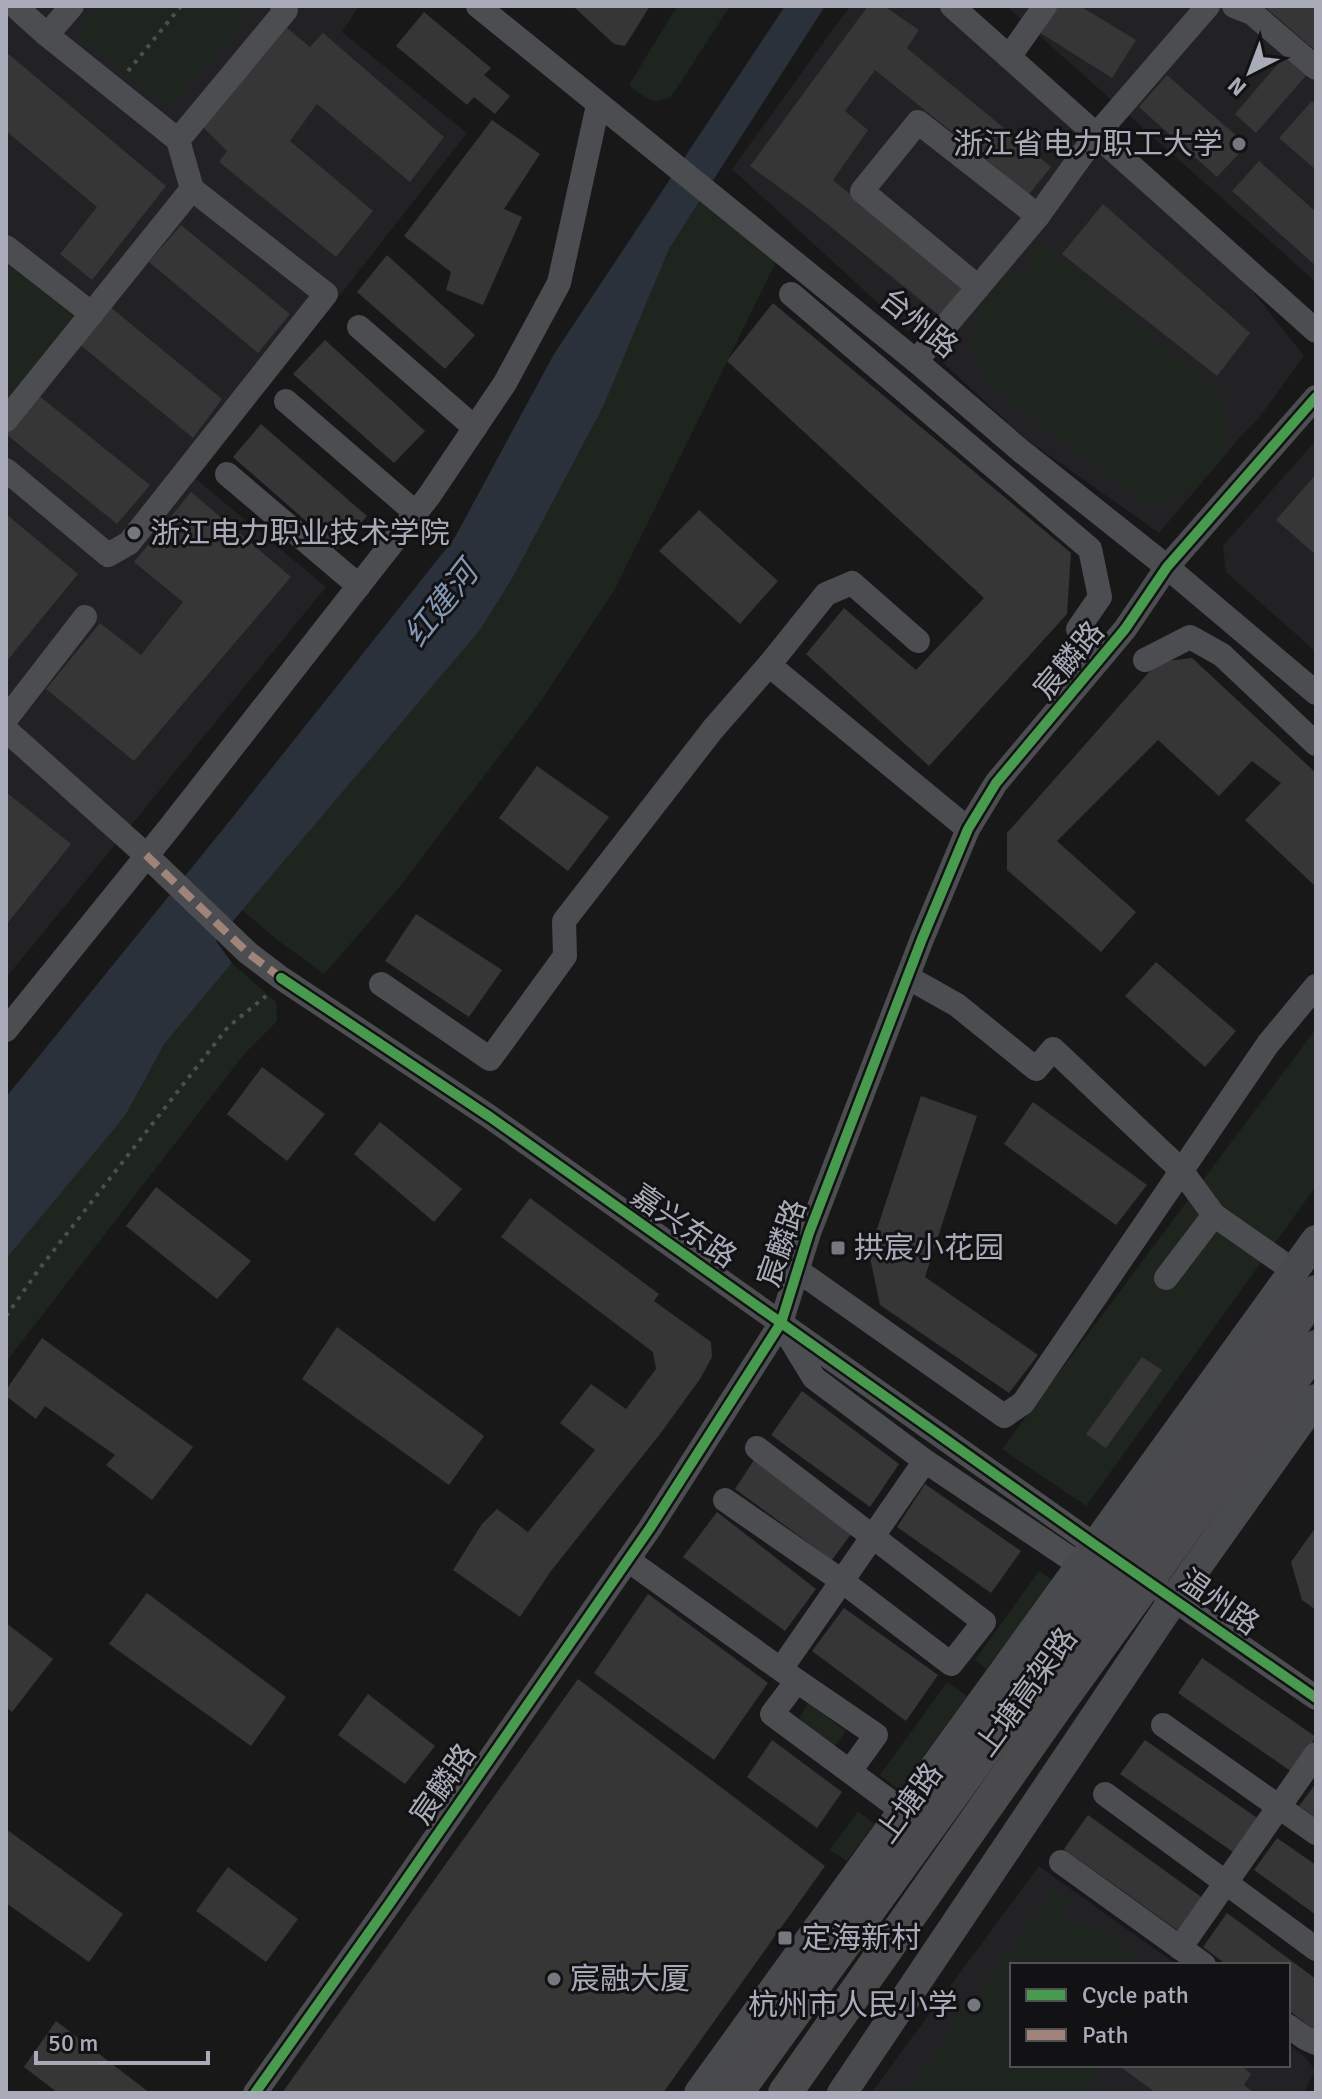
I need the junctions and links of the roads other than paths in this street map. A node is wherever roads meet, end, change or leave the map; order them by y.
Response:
1 (15, 6) edge
2 (72, 6) edge
3 (282, 6) edge
4 (478, 6) edge
5 (952, 6) edge
6 (1045, 6) edge
7 (1208, 6) edge
8 (1234, 6) edge
9 (47, 35) junction
10 (1009, 57) junction
11 (1316, 68) edge
12 (598, 105) junction
13 (1097, 134) junction
14 (178, 140) junction
15 (192, 189) junction
16 (1038, 216) junction
17 (9, 256) edge
18 (978, 287) junction
19 (791, 294) dead end
20 (92, 314) junction
21 (359, 327) dead end
22 (1316, 331) edge
23 (916, 361) junction
24 (1316, 397) edge
25 (286, 401) dead end
26 (6, 420) edge
27 (475, 428) junction
28 (6, 470) edge
29 (227, 474) dead end
30 (1097, 511) junction
31 (416, 513) junction
32 (1075, 537) junction
33 (1167, 567) junction
34 (359, 586) junction
35 (85, 617) dead end
36 (1078, 629) dead end
37 (918, 641) dead end
38 (1145, 660) dead end
39 (769, 665) junction
40 (1316, 693) edge
41 (6, 719) edge
42 (6, 730) edge
43 (1316, 744) edge
44 (968, 829) junction
45 (146, 855) junction
46 (909, 978) junction
47 (381, 984) dead end
48 (1316, 986) edge
49 (6, 1030) edge
50 (1181, 1170) junction
51 (1214, 1215) junction
52 (1316, 1240) edge
53 (797, 1270) junction
54 (1166, 1278) dead end
55 (1305, 1282) edge
56 (781, 1323) junction
57 (1316, 1347) edge
58 (1316, 1399) edge
59 (757, 1448) dead end
60 (925, 1461) junction
61 (725, 1500) dead end
62 (872, 1537) junction
63 (1088, 1555) junction
64 (628, 1560) junction
65 (842, 1581) junction
66 (1174, 1599) junction
67 (789, 1675) junction
68 (1316, 1698) edge
69 (1163, 1725) dead end
70 (1316, 1754) edge
71 (850, 1771) junction
72 (1105, 1794) dead end
73 (1279, 1806) junction
74 (903, 1811) junction
75 (1316, 1833) edge
76 (1061, 1862) dead end
77 (1226, 1883) junction
78 (1180, 1948) junction
79 (1316, 1949) edge
80 (1201, 1963) edge
81 (1290, 2027) edge
82 (1316, 2043) edge
83 (255, 2093) edge
84 (699, 2093) edge
85 (736, 2093) edge
86 (785, 2093) edge
87 (842, 2093) edge

1 - 9 street
2 - 9 street
3 - 14 street
4 - 12 street, 台州路
5 - 10 street
6 - 10 street
7 - 13 street
8 - 11 street
9 - 14 street
10 - 13 street
12 - 23 street, 台州路
12 - 27 street
13 - 16 street
13 - 22 street
14 - 15 street
15 - 20 street
15 - 28 street
16 - 18 street
16 - 18 street
17 - 20 street
18 - 23 street
19 - 32 street
20 - 26 street
21 - 27 street
23 - 30 street, 台州路
24 - 33 street, 宸麟路
25 - 31 street
27 - 31 street
29 - 34 street
30 - 32 street
30 - 33 street, 台州路
31 - 34 street
32 - 36 street
33 - 40 street, 台州路
33 - 44 street, 宸麟路
34 - 45 street
35 - 41 street
37 - 39 street
38 - 43 street
39 - 44 street
39 - 47 street
42 - 45 street, 嘉兴东路
44 - 46 street, 宸麟路
45 - 49 street
45 - 56 street, 嘉兴东路
46 - 50 street
46 - 53 street, 宸麟路
48 - 50 street
50 - 51 street
50 - 53 street
51 - 54 street
51 - 55 street
52 - 55 main road, 上塘路
53 - 56 street, 宸麟路
55 - 63 main road, 上塘路
55 - 85 highway, 上塘高架路
56 - 60 street
56 - 63 street, 嘉兴东路
56 - 64 street, 宸麟路
57 - 86 highway, 上塘高架路
58 - 66 main road
59 - 62 street
60 - 62 street
60 - 63 street
61 - 65 street
62 - 65 street
62 - 65 street
63 - 66 street, 温州路
63 - 74 main road, 上塘路
64 - 67 street
64 - 83 street, 宸麟路
65 - 67 street
66 - 68 street, 温州路
66 - 87 main road
67 - 71 street
67 - 71 street
69 - 73 street
70 - 73 street
71 - 74 street
72 - 77 street
73 - 75 street
73 - 77 street
74 - 84 main road, 上塘路
76 - 78 street
77 - 78 street
77 - 79 street
78 - 80 street
81 - 82 street

